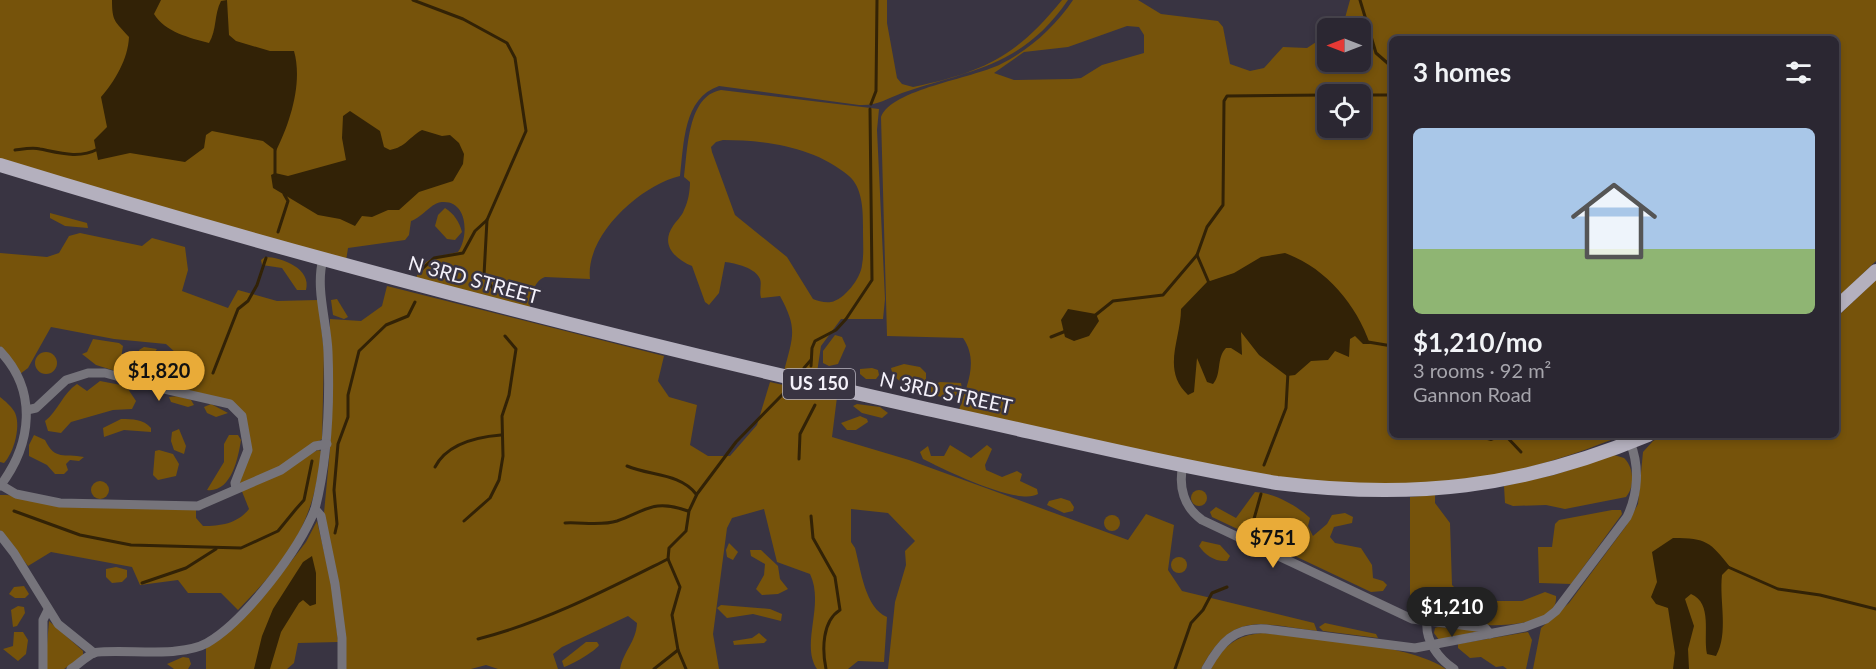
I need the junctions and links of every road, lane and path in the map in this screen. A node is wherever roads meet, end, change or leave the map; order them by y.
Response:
1 (0, 165) edge
2 (322, 259) junction
3 (1876, 271) edge
4 (1839, 305) edge
5 (0, 351) edge
6 (27, 410) junction
7 (1640, 438) edge
8 (1630, 442) junction
9 (327, 444) junction
10 (1183, 465) junction
11 (0, 485) edge
12 (236, 488) junction
13 (315, 509) junction
14 (0, 535) edge
15 (48, 610) junction
16 (1427, 622) junction
17 (1490, 634) junction
18 (1432, 646) junction
19 (94, 653) junction
20 (43, 669) edge
21 (71, 669) edge
22 (342, 669) edge
23 (1206, 669) edge
24 (1454, 669) edge

1 - 2 main road, N 3RD STREET / US 150
2 - 9 street
2 - 10 main road, N 3RD STREET / US 150
3 - 4 main road
5 - 6 street
6 - 11 street
6 - 12 street
7 - 8 main road, N 3RD STREET / US 150
8 - 10 main road, N 3RD STREET / US 150
8 - 17 street
9 - 12 street
9 - 13 street
10 - 16 street
11 - 12 street
13 - 19 street
13 - 22 street
14 - 15 street
15 - 19 street
15 - 20 street
16 - 17 street
16 - 18 street
17 - 18 street
18 - 23 street
18 - 24 street
19 - 21 street

